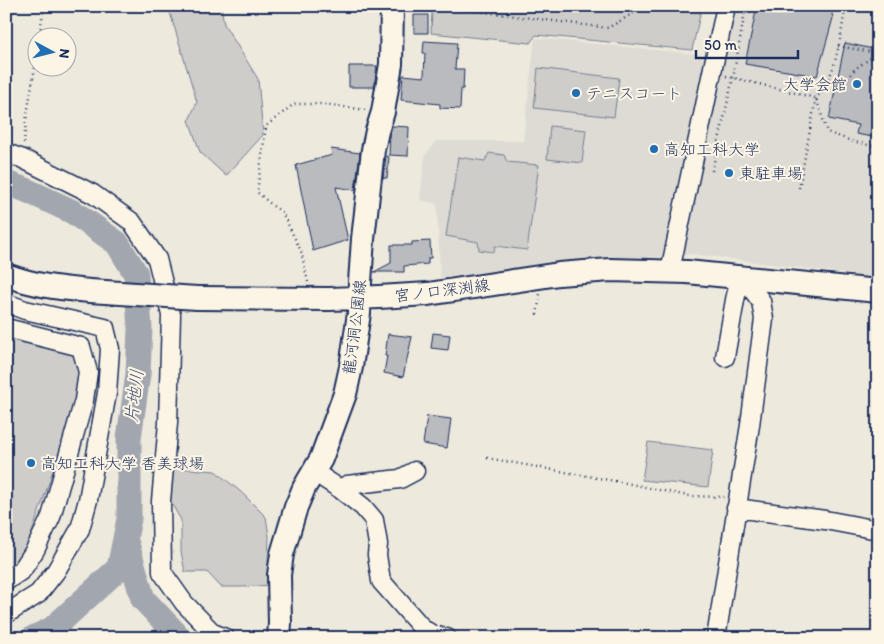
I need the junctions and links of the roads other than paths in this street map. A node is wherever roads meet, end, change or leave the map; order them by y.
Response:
1 (392, 6) edge
2 (726, 6) edge
3 (6, 153) edge
4 (670, 272) junction
5 (6, 275) edge
6 (740, 277) junction
7 (878, 291) edge
8 (359, 298) junction
9 (6, 303) edge
10 (6, 328) edge
11 (725, 357) dead end
12 (415, 471) dead end
13 (314, 472) junction
14 (340, 489) junction
15 (737, 502) junction
16 (878, 530) edge
17 (6, 580) edge
18 (6, 614) edge
19 (225, 638) edge
20 (279, 638) edge
21 (447, 638) edge
22 (716, 638) edge

1 - 8 main road, 龍河洞公園線
2 - 4 street
3 - 19 street
4 - 6 main road, 宮ノ口深渕線
4 - 8 main road, 宮ノ口深渕線
5 - 8 main road, 宮ノ口深渕線, bridge
6 - 7 main road, 宮ノ口深渕線
6 - 11 street
6 - 15 street
8 - 13 main road, 龍河洞公園線
9 - 18 street
10 - 17 street
12 - 14 street
13 - 14 street
13 - 20 main road, 龍河洞公園線
14 - 21 street
15 - 16 street
15 - 22 street

